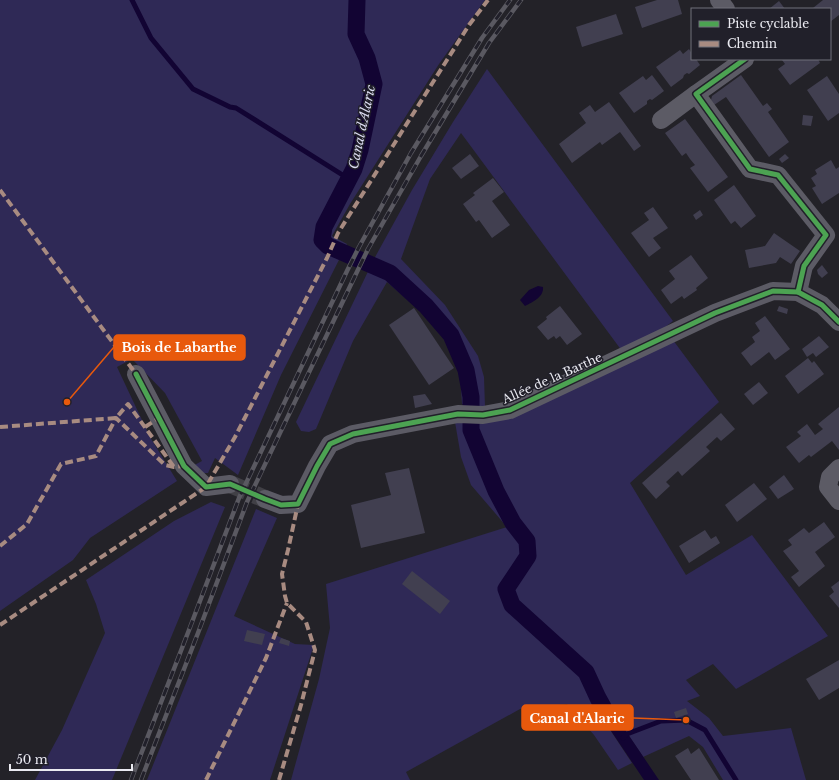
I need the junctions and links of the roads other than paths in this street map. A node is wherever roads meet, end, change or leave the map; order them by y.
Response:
1 (719, 0) edge
2 (725, 8) edge
3 (744, 60) edge
4 (696, 94) junction
5 (661, 120) dead end
6 (833, 232) edge
7 (798, 292) junction
8 (839, 322) edge
9 (136, 374) dead end
10 (839, 468) edge
11 (230, 484) tunnel mouth
12 (265, 499) tunnel mouth
13 (839, 501) edge

1 - 2 street
3 - 4 street
4 - 5 street
4 - 6 street
6 - 7 street
7 - 8 street, Allée de la Barthe
7 - 12 street, Allée de la Barthe
9 - 11 street
10 - 13 street

